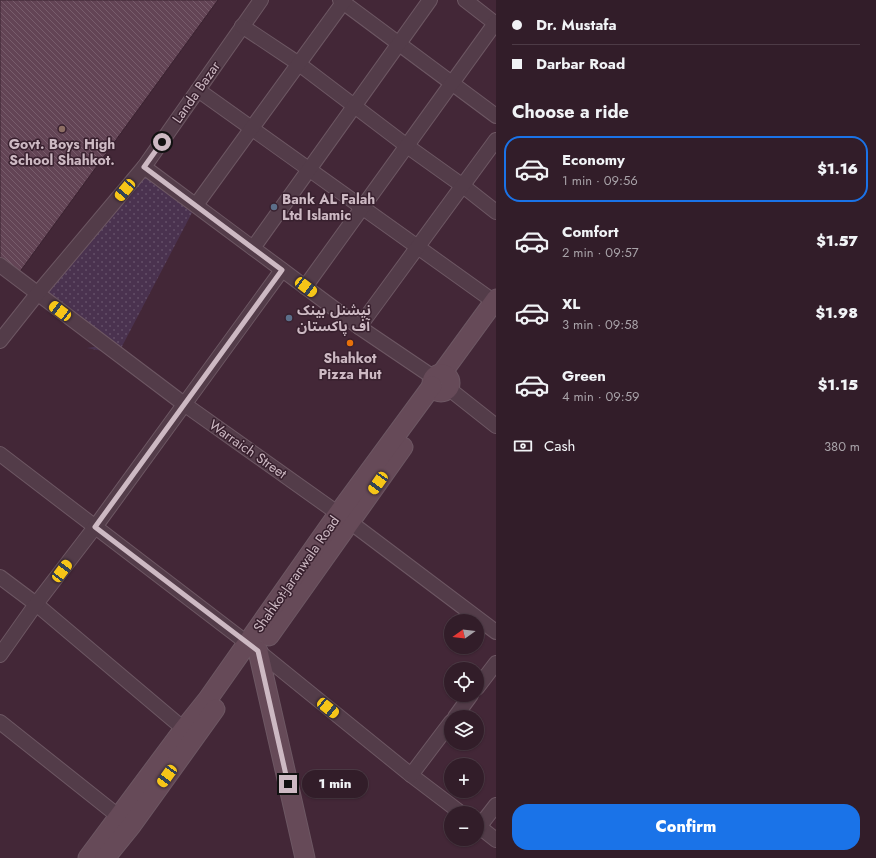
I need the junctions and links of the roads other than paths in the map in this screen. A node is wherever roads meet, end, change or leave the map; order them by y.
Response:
1 (261, 0) edge
2 (430, 0) edge
3 (465, 0) edge
4 (343, 1) edge
5 (496, 23) edge
6 (242, 26) junction
7 (398, 43) junction
8 (299, 64) junction
9 (452, 84) junction
10 (198, 90) junction
11 (354, 105) junction
12 (496, 116) edge
13 (252, 128) junction
14 (496, 140) edge
15 (407, 146) junction
16 (144, 167) junction
17 (309, 169) junction
18 (463, 186) junction
19 (196, 205) junction
20 (363, 208) junction
21 (496, 212) edge
22 (418, 247) junction
23 (253, 248) junction
24 (0, 265) edge
25 (282, 270) junction
26 (306, 287) junction
27 (38, 293) junction
28 (496, 306) edge
29 (359, 327) junction
30 (0, 341) edge
31 (441, 382) junction
32 (184, 404) junction
33 (496, 426) edge
34 (0, 454) edge
35 (344, 518) junction
36 (95, 527) junction
37 (0, 577) edge
38 (36, 604) junction
39 (496, 632) edge
40 (253, 647) junction
41 (0, 655) edge
42 (496, 663) edge
43 (484, 679) edge
44 (467, 702) edge
45 (460, 710) edge
46 (0, 722) edge
47 (444, 731) edge
48 (189, 733) junction
49 (411, 775) junction
50 (496, 805) edge
51 (452, 806) edge
52 (484, 819) edge
53 (125, 821) junction
54 (484, 831) edge
55 (496, 840) edge
56 (88, 858) edge
57 (105, 858) edge
58 (305, 858) edge

1 - 6 street, Landa Bazar
2 - 7 street
3 - 5 street
4 - 7 street
4 - 8 street
5 - 9 street
6 - 8 street
6 - 10 street, Landa Bazar
7 - 9 street
7 - 11 street
8 - 11 street
8 - 13 street
9 - 12 street
9 - 15 street
10 - 13 street
10 - 16 street, Landa Bazar
11 - 15 street
11 - 17 street
13 - 17 street
13 - 19 street
14 - 18 street
15 - 18 street
15 - 20 street
16 - 19 street
16 - 27 street, Landa Bazar
17 - 20 street
17 - 23 street
18 - 21 street
18 - 22 street
19 - 23 street
20 - 22 street
20 - 26 street
22 - 28 street
22 - 29 street
23 - 25 street
24 - 27 street, Warraich Street
25 - 26 street
25 - 32 street
26 - 29 street
27 - 30 street, Landa Bazar
27 - 32 street, Warraich Street
28 - 31 street, Shahkot-Jaranwala Road
29 - 31 street
31 - 33 street
31 - 35 street, Shahkot-Jaranwala Road
32 - 35 street, Warraich Street
32 - 36 street
34 - 36 street
35 - 39 street, Warraich Street
35 - 40 street, Shahkot-Jaranwala Road
36 - 38 street
36 - 40 street
37 - 38 street
38 - 41 street
38 - 48 street
40 - 48 street, Shahkot-Jaranwala Road
40 - 49 street
40 - 58 street
42 - 43 street
44 - 45 street
46 - 53 street
47 - 49 street
48 - 53 street, Shahkot-Jaranwala Road
49 - 51 street
50 - 52 street
53 - 56 street, Shahkot-Jaranwala Road
53 - 57 street, Shahkot-Jaranwala Road
54 - 55 street

